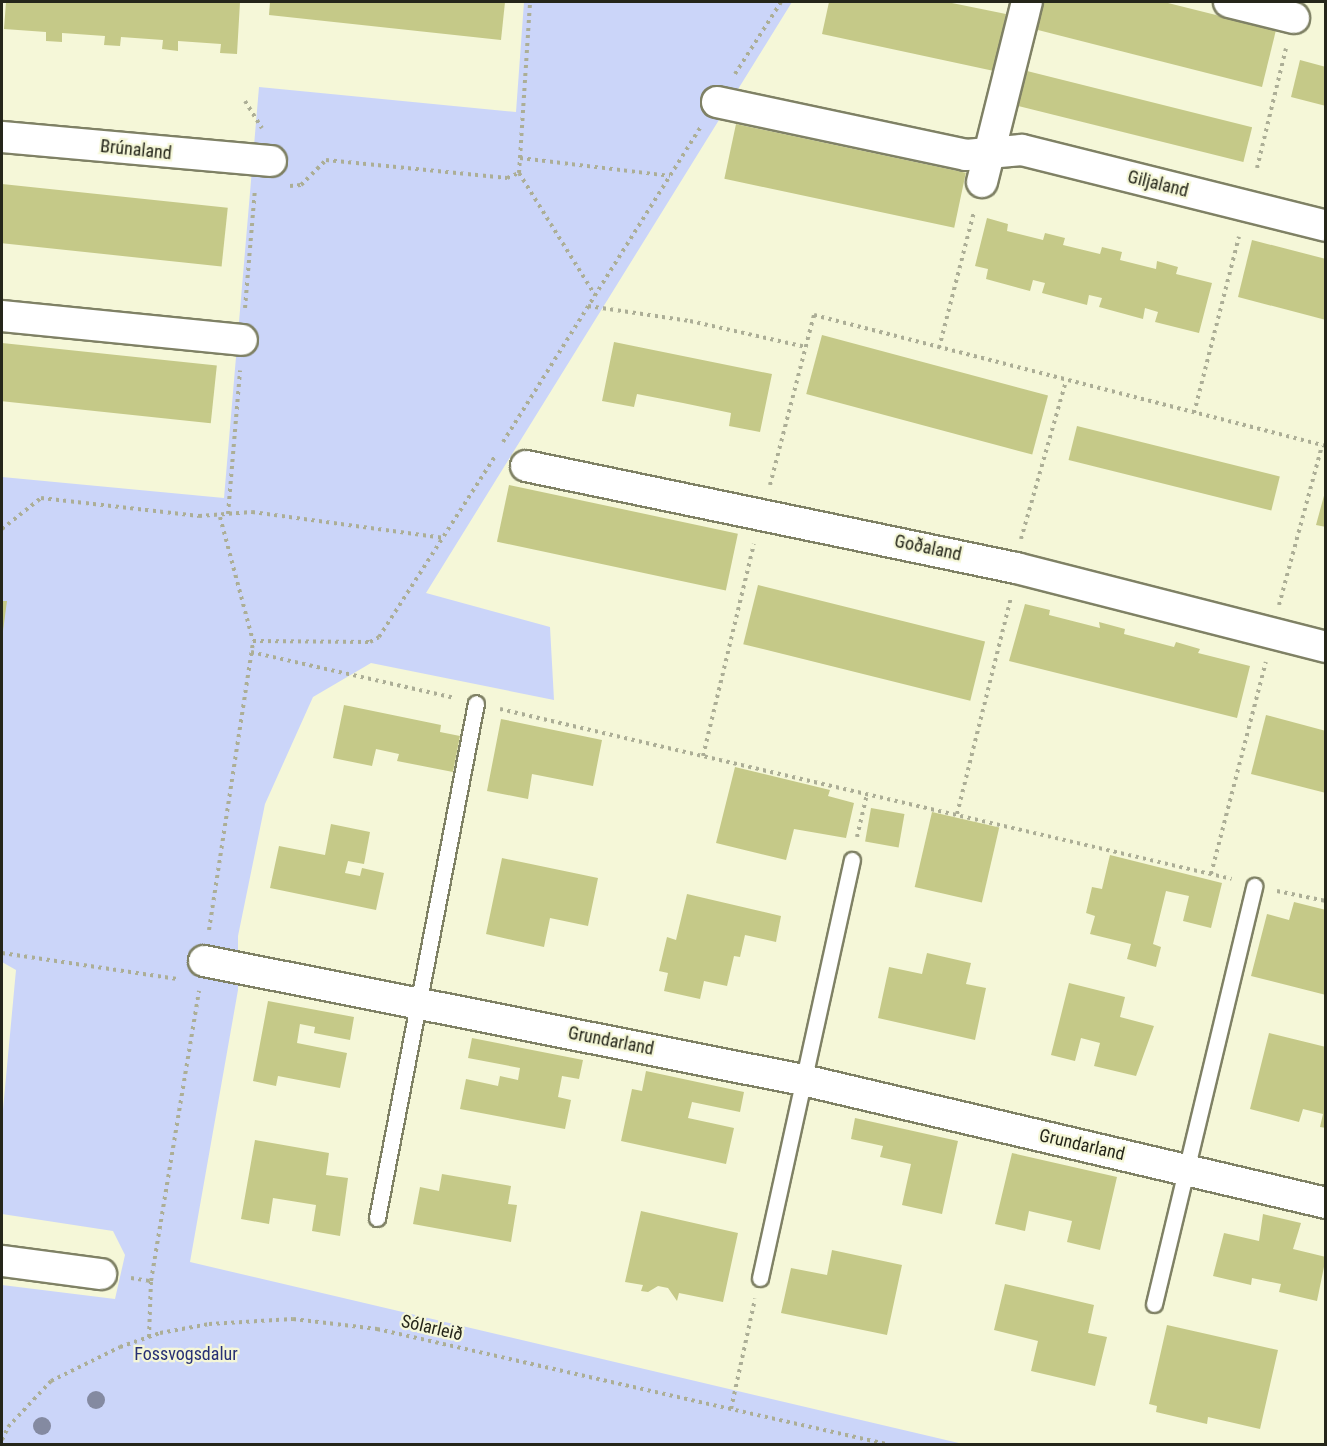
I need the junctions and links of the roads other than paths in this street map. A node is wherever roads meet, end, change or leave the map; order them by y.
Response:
1 (1027, 2) edge
2 (1229, 2) edge
3 (1294, 18) road end
4 (717, 102) road end
5 (2, 137) edge
6 (989, 153) junction
7 (267, 172) road end
8 (981, 182) road end
9 (1326, 226) edge
10 (2, 316) edge
11 (242, 340) road end
12 (526, 466) dead end
13 (1326, 647) edge
14 (476, 703) road end
15 (852, 860) road end
16 (1254, 886) road end
17 (202, 972) road end
18 (418, 1003) junction
19 (803, 1080) junction
20 (1185, 1169) junction
21 (1326, 1203) edge
22 (377, 1218) dead end
23 (2, 1261) edge
24 (101, 1274) dead end
25 (760, 1278) road end
26 (1154, 1304) dead end

1 - 6 street
2 - 3 street
4 - 6 street, Giljaland
5 - 7 street, Brúnaland
6 - 8 street
6 - 9 street, Giljaland
10 - 11 street
12 - 13 street, Goðaland
14 - 18 lane
15 - 19 lane
16 - 20 lane
17 - 18 street, Grundarland
18 - 19 street, Grundarland
18 - 22 lane
19 - 20 street, Grundarland
19 - 25 lane
20 - 21 street, Grundarland
20 - 26 lane
23 - 24 street

